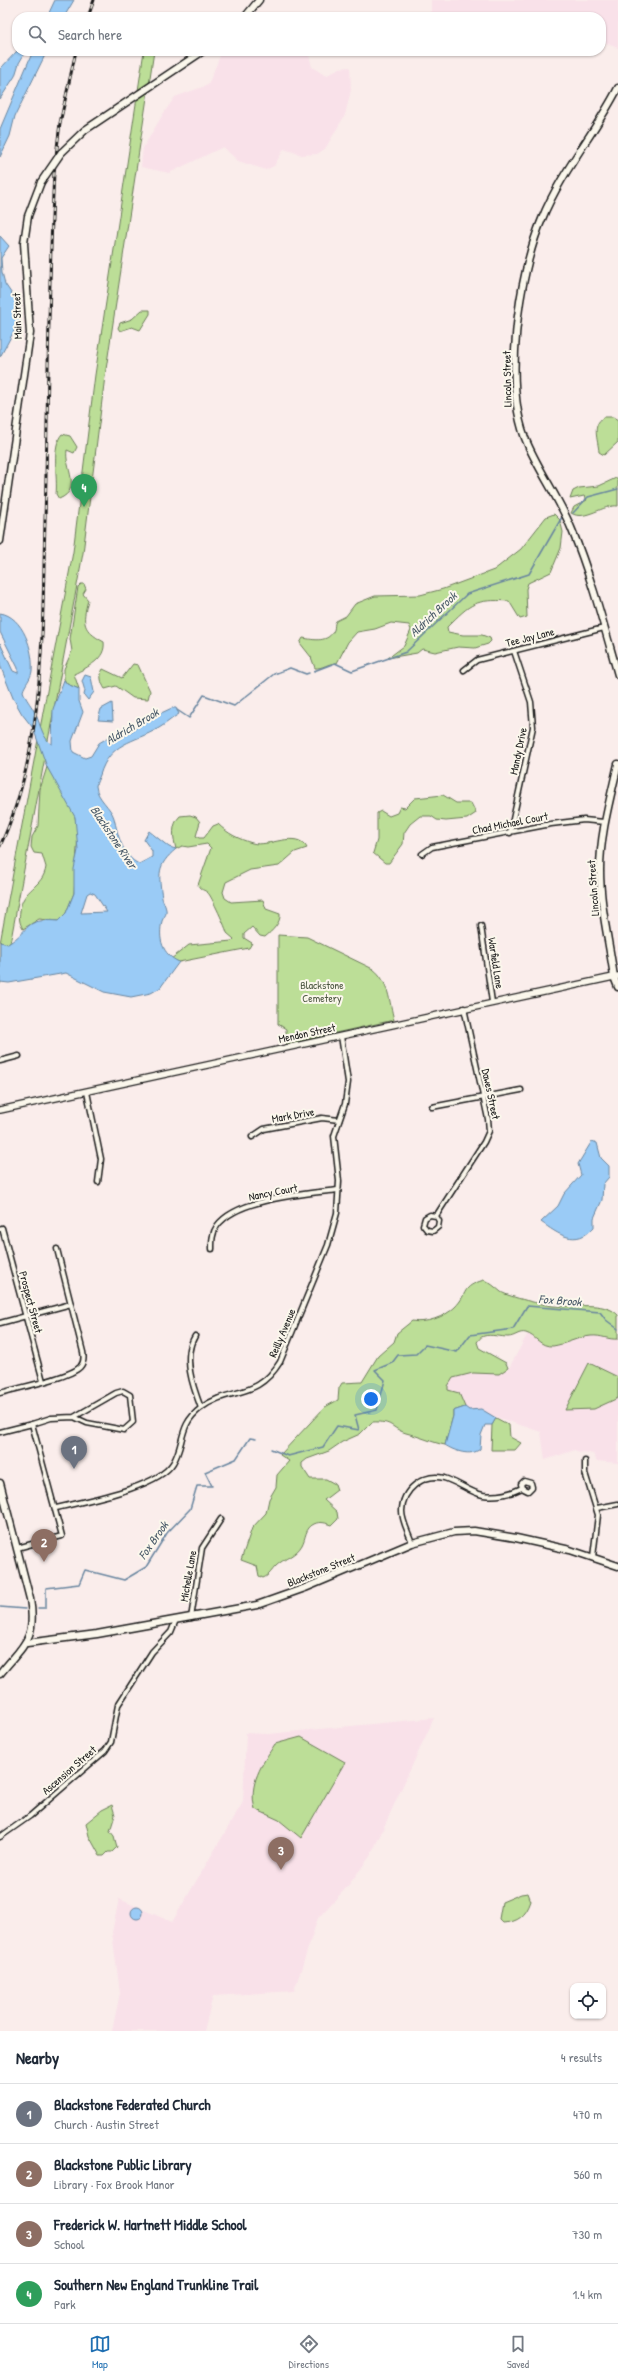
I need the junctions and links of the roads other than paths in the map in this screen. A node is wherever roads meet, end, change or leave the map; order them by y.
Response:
1 (259, 0) edge
2 (249, 12) edge
3 (195, 56) edge
4 (618, 88) edge
5 (0, 541) edge
6 (604, 628) junction
7 (514, 651) junction
8 (464, 670) dead end
9 (618, 675) edge
10 (618, 764) edge
11 (604, 822) junction
12 (510, 833) junction
13 (422, 854) dead end
14 (481, 926) dead end
15 (616, 976) edge
16 (618, 987) edge
17 (492, 1002) junction
18 (464, 1008) junction
19 (341, 1036) junction
20 (19, 1056) dead end
21 (0, 1061) edge
22 (521, 1090) dead end
23 (87, 1092) junction
24 (483, 1097) junction
25 (432, 1107) dead end
26 (0, 1110) edge
27 (338, 1120) junction
28 (252, 1137) dead end
29 (98, 1182) dead end
30 (338, 1190) junction
31 (436, 1216) junction
32 (1, 1228) edge
33 (57, 1249) dead end
34 (212, 1249) dead end
35 (71, 1304) junction
36 (26, 1316) junction
37 (0, 1323) edge
38 (195, 1336) dead end
39 (43, 1381) junction
40 (0, 1393) edge
41 (201, 1408) junction
42 (74, 1417) junction
43 (32, 1424) junction
44 (0, 1432) edge
45 (585, 1461) dead end
46 (0, 1482) edge
47 (522, 1488) dead end
48 (618, 1504) edge
49 (56, 1508) junction
50 (597, 1508) junction
51 (221, 1519) dead end
52 (412, 1543) junction
53 (18, 1548) junction
54 (593, 1557) junction
55 (618, 1566) edge
56 (190, 1618) junction
57 (176, 1620) junction
58 (27, 1643) junction
59 (0, 1674) edge
60 (0, 1837) edge

1 - 2 main road
3 - 5 main road, Main Street, bridge
4 - 6 main road, Lincoln Street
6 - 7 street, Tee Jay Lane
6 - 9 main road, Lincoln Street
7 - 8 street, Tee Jay Lane
7 - 12 street, Mandy Drive
10 - 11 main road, Lincoln Street
11 - 12 street, Chad Michael Court
11 - 15 main road, Lincoln Street
12 - 13 street, Chad Michael Court
14 - 17 street, Warfield Lane
15 - 16 main road, Lincoln Street
15 - 17 street, Mendon Street
17 - 18 street, Mendon Street
18 - 19 street, Mendon Street
18 - 24 street, Dawes Street
19 - 23 street, Mendon Street
19 - 27 street, Reilly Avenue
20 - 21 street
22 - 24 street
23 - 26 street, Mendon Street
23 - 29 street
24 - 25 street
24 - 31 street, Dawes Street
27 - 28 street, Mark Drive
27 - 30 street, Reilly Avenue
30 - 34 street, Nancy Court
30 - 41 street, Reilly Avenue
31 - 31 street, Dawes Street
32 - 36 street, Prospect Street
33 - 35 street
35 - 36 street
35 - 39 street
36 - 37 street
36 - 39 street, Prospect Street
38 - 41 street
39 - 40 street
41 - 49 street, Reilly Avenue
42 - 42 street
42 - 43 street
43 - 44 street
43 - 49 street
45 - 50 street
46 - 53 main road
47 - 52 street
48 - 50 street
49 - 53 street
50 - 54 street
51 - 56 street, Michelle Lane
52 - 54 main road, Blackstone Street
52 - 56 main road, Blackstone Street
53 - 58 main road
54 - 55 main road, Blackstone Street
56 - 57 main road, Blackstone Street
57 - 58 main road, Blackstone Street
57 - 60 street, Ascension Street
58 - 59 main road

